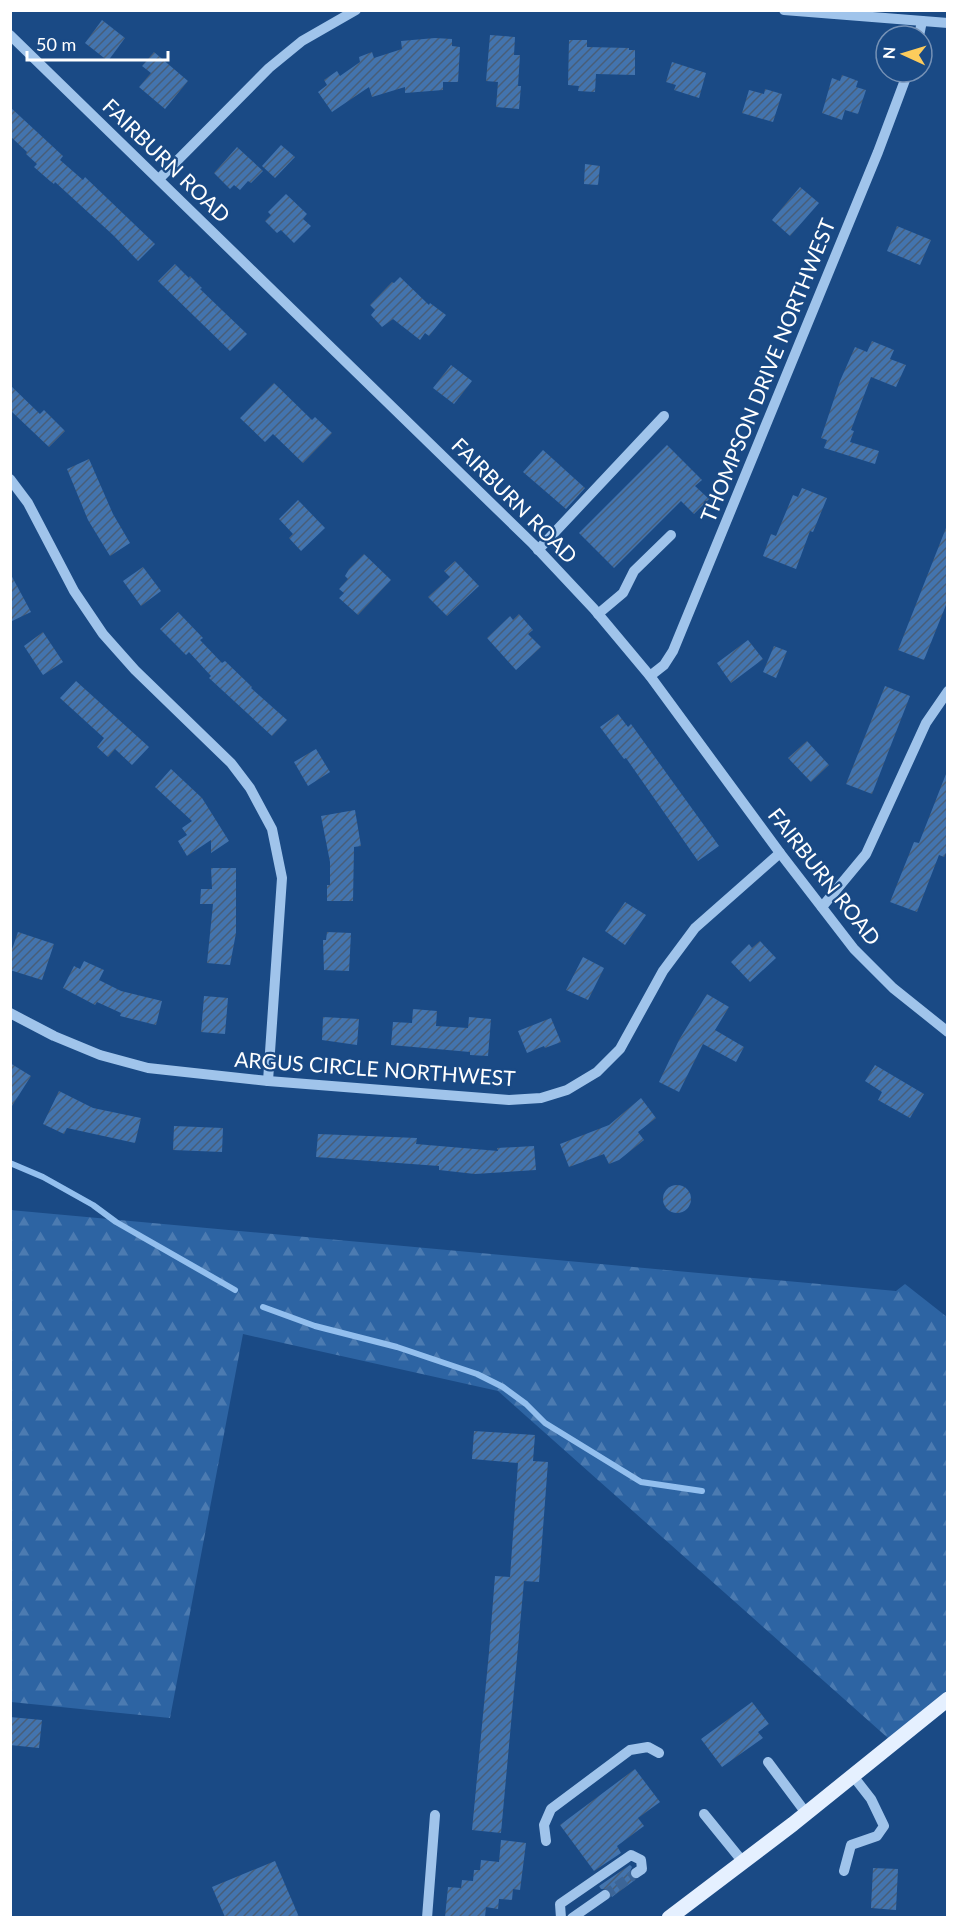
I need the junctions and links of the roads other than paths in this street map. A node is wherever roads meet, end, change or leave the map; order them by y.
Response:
1 (356, 10) edge
2 (784, 10) edge
3 (922, 21) junction
4 (948, 23) edge
5 (921, 24) edge
6 (10, 34) edge
7 (903, 84) edge
8 (159, 179) junction
9 (664, 416) dead end
10 (10, 479) edge
11 (671, 534) dead end
12 (538, 550) junction
13 (598, 614) junction
14 (650, 676) junction
15 (948, 691) edge
16 (780, 853) junction
17 (822, 907) junction
18 (10, 1013) edge
19 (948, 1032) edge
20 (268, 1082) junction
21 (948, 1699) edge
22 (659, 1753) dead end
23 (768, 1762) dead end
24 (853, 1776) junction
25 (704, 1814) dead end
26 (806, 1814) junction
27 (435, 1815) dead end
28 (546, 1842) dead end
29 (742, 1862) junction
30 (844, 1871) dead end
31 (636, 1873) dead end
32 (605, 1895) tunnel mouth
33 (427, 1917) edge
34 (561, 1917) edge
35 (572, 1917) edge
36 (670, 1917) edge

1 - 8 street
2 - 3 street
3 - 4 street
3 - 5 street
6 - 8 street, FAIRBURN ROAD
7 - 14 street, THOMPSON DRIVE NORTHWEST
8 - 12 street, FAIRBURN ROAD
9 - 12 street
10 - 20 street
11 - 13 street
12 - 13 street, FAIRBURN ROAD
13 - 14 street, FAIRBURN ROAD
14 - 16 street, FAIRBURN ROAD
15 - 17 street
16 - 17 street, FAIRBURN ROAD
16 - 20 street, ARGUS CIRCLE NORTHWEST
17 - 19 street, FAIRBURN ROAD
18 - 20 street, ARGUS CIRCLE NORTHWEST
21 - 24 main road
22 - 28 street
23 - 26 street
24 - 26 main road
24 - 30 street
25 - 29 street
26 - 29 main road
27 - 33 street
29 - 36 main road
31 - 34 street
32 - 35 street

